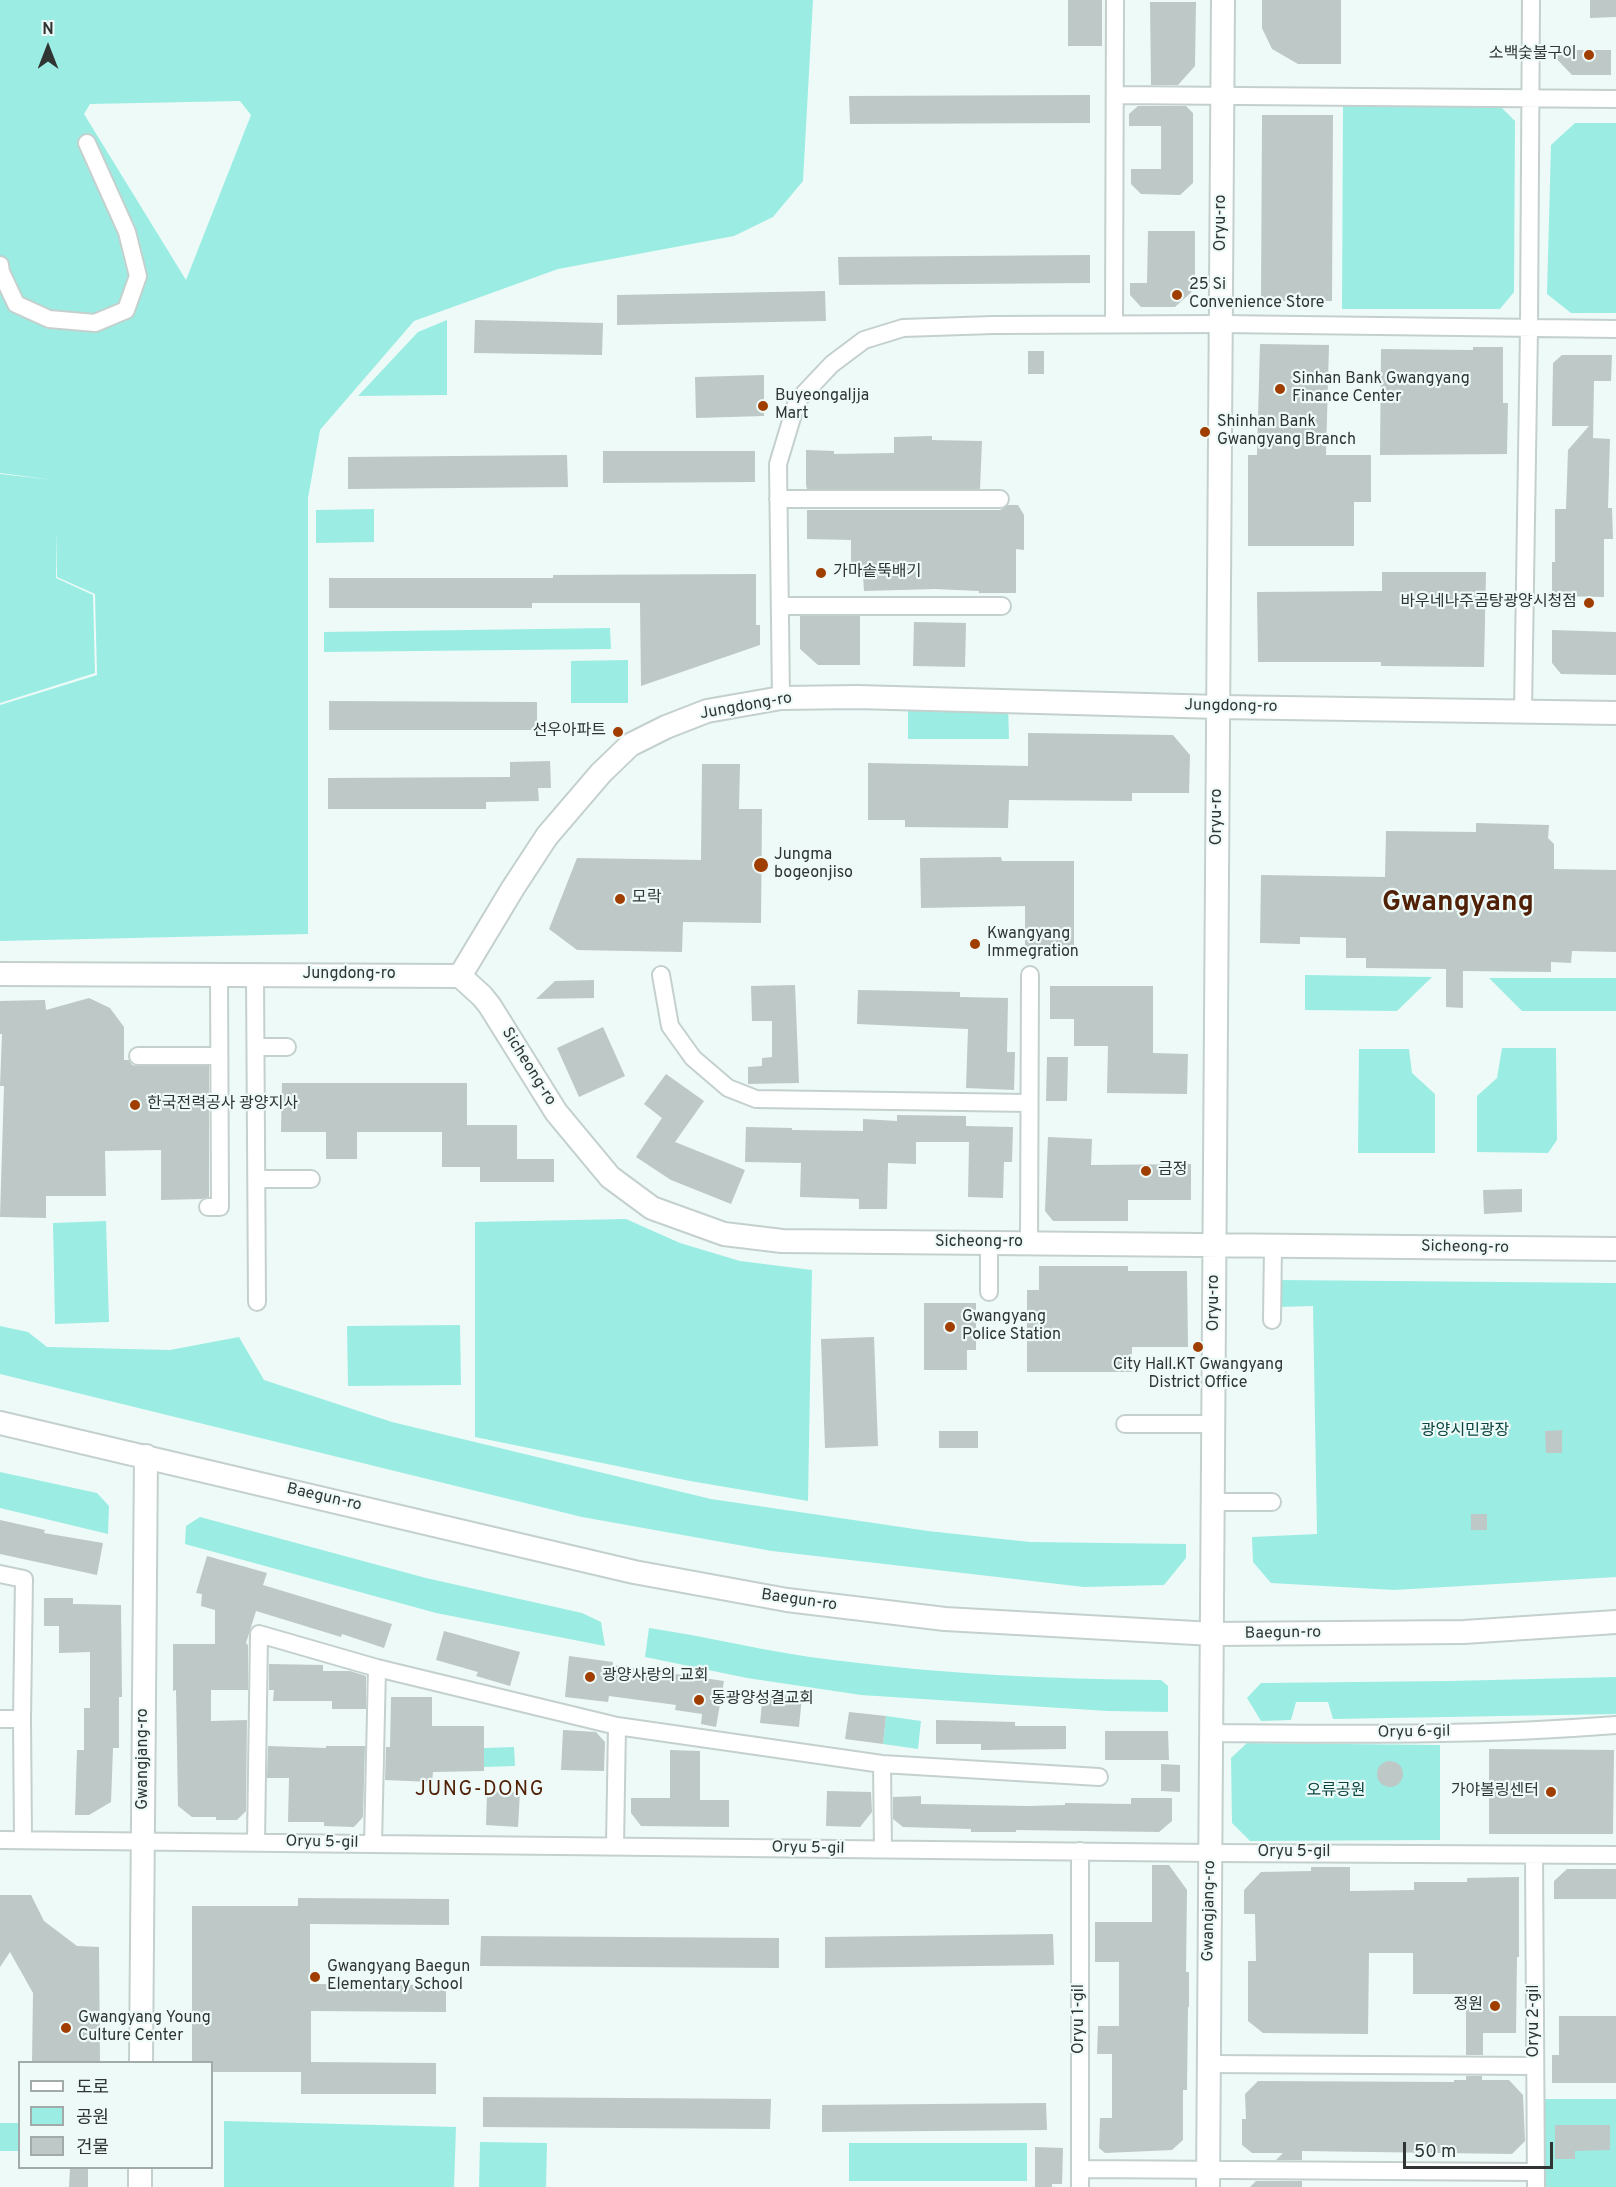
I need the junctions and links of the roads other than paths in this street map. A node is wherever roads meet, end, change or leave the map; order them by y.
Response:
1 (1115, 0) edge
2 (1224, 0) edge
3 (1531, 0) edge
4 (1115, 95) junction
5 (1223, 95) junction
6 (1529, 98) junction
7 (1616, 99) edge
8 (87, 143) dead end
9 (0, 265) edge
10 (1114, 324) junction
11 (1221, 324) junction
12 (1529, 327) junction
13 (1616, 329) edge
14 (778, 499) junction
15 (1000, 499) dead end
16 (780, 606) junction
17 (1002, 606) dead end
18 (781, 698) junction
19 (1219, 707) junction
20 (1523, 711) junction
21 (1616, 713) edge
22 (0, 974) edge
23 (219, 975) junction
24 (255, 975) junction
25 (661, 975) dead end
26 (1030, 975) dead end
27 (460, 976) junction
28 (256, 1047) junction
29 (287, 1047) dead end
30 (138, 1056) dead end
31 (219, 1056) junction
32 (1029, 1103) junction
33 (257, 1179) junction
34 (311, 1179) dead end
35 (208, 1207) dead end
36 (989, 1244) junction
37 (1029, 1244) junction
38 (1215, 1246) junction
39 (1273, 1246) junction
40 (1616, 1249) edge
41 (989, 1292) dead end
42 (257, 1302) dead end
43 (1272, 1320) dead end
44 (0, 1423) edge
45 (1125, 1424) dead end
46 (1214, 1424) junction
47 (146, 1456) junction
48 (1214, 1502) junction
49 (1272, 1502) dead end
50 (0, 1574) edge
51 (1616, 1622) edge
52 (1213, 1634) junction
53 (377, 1668) junction
54 (0, 1719) edge
55 (22, 1719) junction
56 (1616, 1725) edge
57 (616, 1726) junction
58 (1212, 1733) junction
59 (882, 1764) junction
60 (1099, 1777) dead end
61 (0, 1840) edge
62 (23, 1840) junction
63 (143, 1841) junction
64 (256, 1842) junction
65 (373, 1844) junction
66 (615, 1846) junction
67 (883, 1849) junction
68 (1080, 1851) junction
69 (1211, 1853) junction
70 (1534, 1855) junction
71 (1616, 1855) edge
72 (141, 2061) edge
73 (1209, 2064) junction
74 (1535, 2066) junction
75 (140, 2169) edge
76 (1080, 2169) junction
77 (1208, 2178) edge
78 (1536, 2180) edge
79 (140, 2187) edge
80 (1080, 2187) edge

1 - 4 street
2 - 5 street, Oryu-ro
3 - 6 street
4 - 5 street
4 - 10 street
5 - 6 street
5 - 11 street, Oryu-ro
6 - 7 street
6 - 12 street
8 - 9 street
10 - 11 street
10 - 14 street
11 - 12 street
11 - 19 street, Oryu-ro
12 - 13 street
12 - 20 street
14 - 15 street
14 - 16 street
16 - 17 street
16 - 18 street
18 - 19 street, Jungdong-ro
18 - 27 street, Jungdong-ro
19 - 20 street, Jungdong-ro
19 - 38 street, Oryu-ro
20 - 21 street, Jungdong-ro
22 - 23 street, Jungdong-ro
23 - 24 street, Jungdong-ro
23 - 31 street
24 - 27 street, Jungdong-ro
24 - 28 street
25 - 32 street
26 - 32 street
27 - 36 street, Sicheong-ro
28 - 29 street
28 - 33 street
30 - 31 street
31 - 35 street
32 - 37 street
33 - 34 street
33 - 42 street
36 - 37 street, Sicheong-ro
36 - 41 street
37 - 38 street, Sicheong-ro
38 - 39 street, Sicheong-ro
38 - 46 street, Oryu-ro
39 - 40 street, Sicheong-ro
39 - 43 street
44 - 47 street, Baegun-ro
45 - 46 street
46 - 48 street, Oryu-ro
47 - 52 street, Baegun-ro
47 - 63 street, Gwangjang-ro
48 - 49 street
48 - 52 street, Oryu-ro
50 - 55 street
51 - 52 street, Baegun-ro
52 - 58 street, Gwangjang-ro
53 - 57 street
53 - 64 street
53 - 65 street
54 - 55 street
55 - 62 street
56 - 58 street, Oryu 6-gil
57 - 59 street
57 - 66 street
58 - 69 street, Gwangjang-ro
59 - 60 street
59 - 67 street
61 - 62 street, Oryu 5-gil
62 - 63 street, Oryu 5-gil
63 - 64 street, Oryu 5-gil
63 - 72 street, Gwangjang-ro
64 - 65 street, Oryu 5-gil
65 - 66 street, Oryu 5-gil
66 - 67 street, Oryu 5-gil
67 - 68 street, Oryu 5-gil
68 - 69 street, Oryu 5-gil
68 - 76 street, Oryu 1-gil
69 - 70 street, Oryu 5-gil
69 - 73 street, Gwangjang-ro
70 - 71 street, Oryu 5-gil
70 - 74 street, Oryu 2-gil
73 - 74 street
73 - 77 street, Gwangjang-ro
74 - 78 street, Oryu 2-gil
75 - 79 street
76 - 77 street
76 - 80 street, Oryu 1-gil
77 - 78 street

